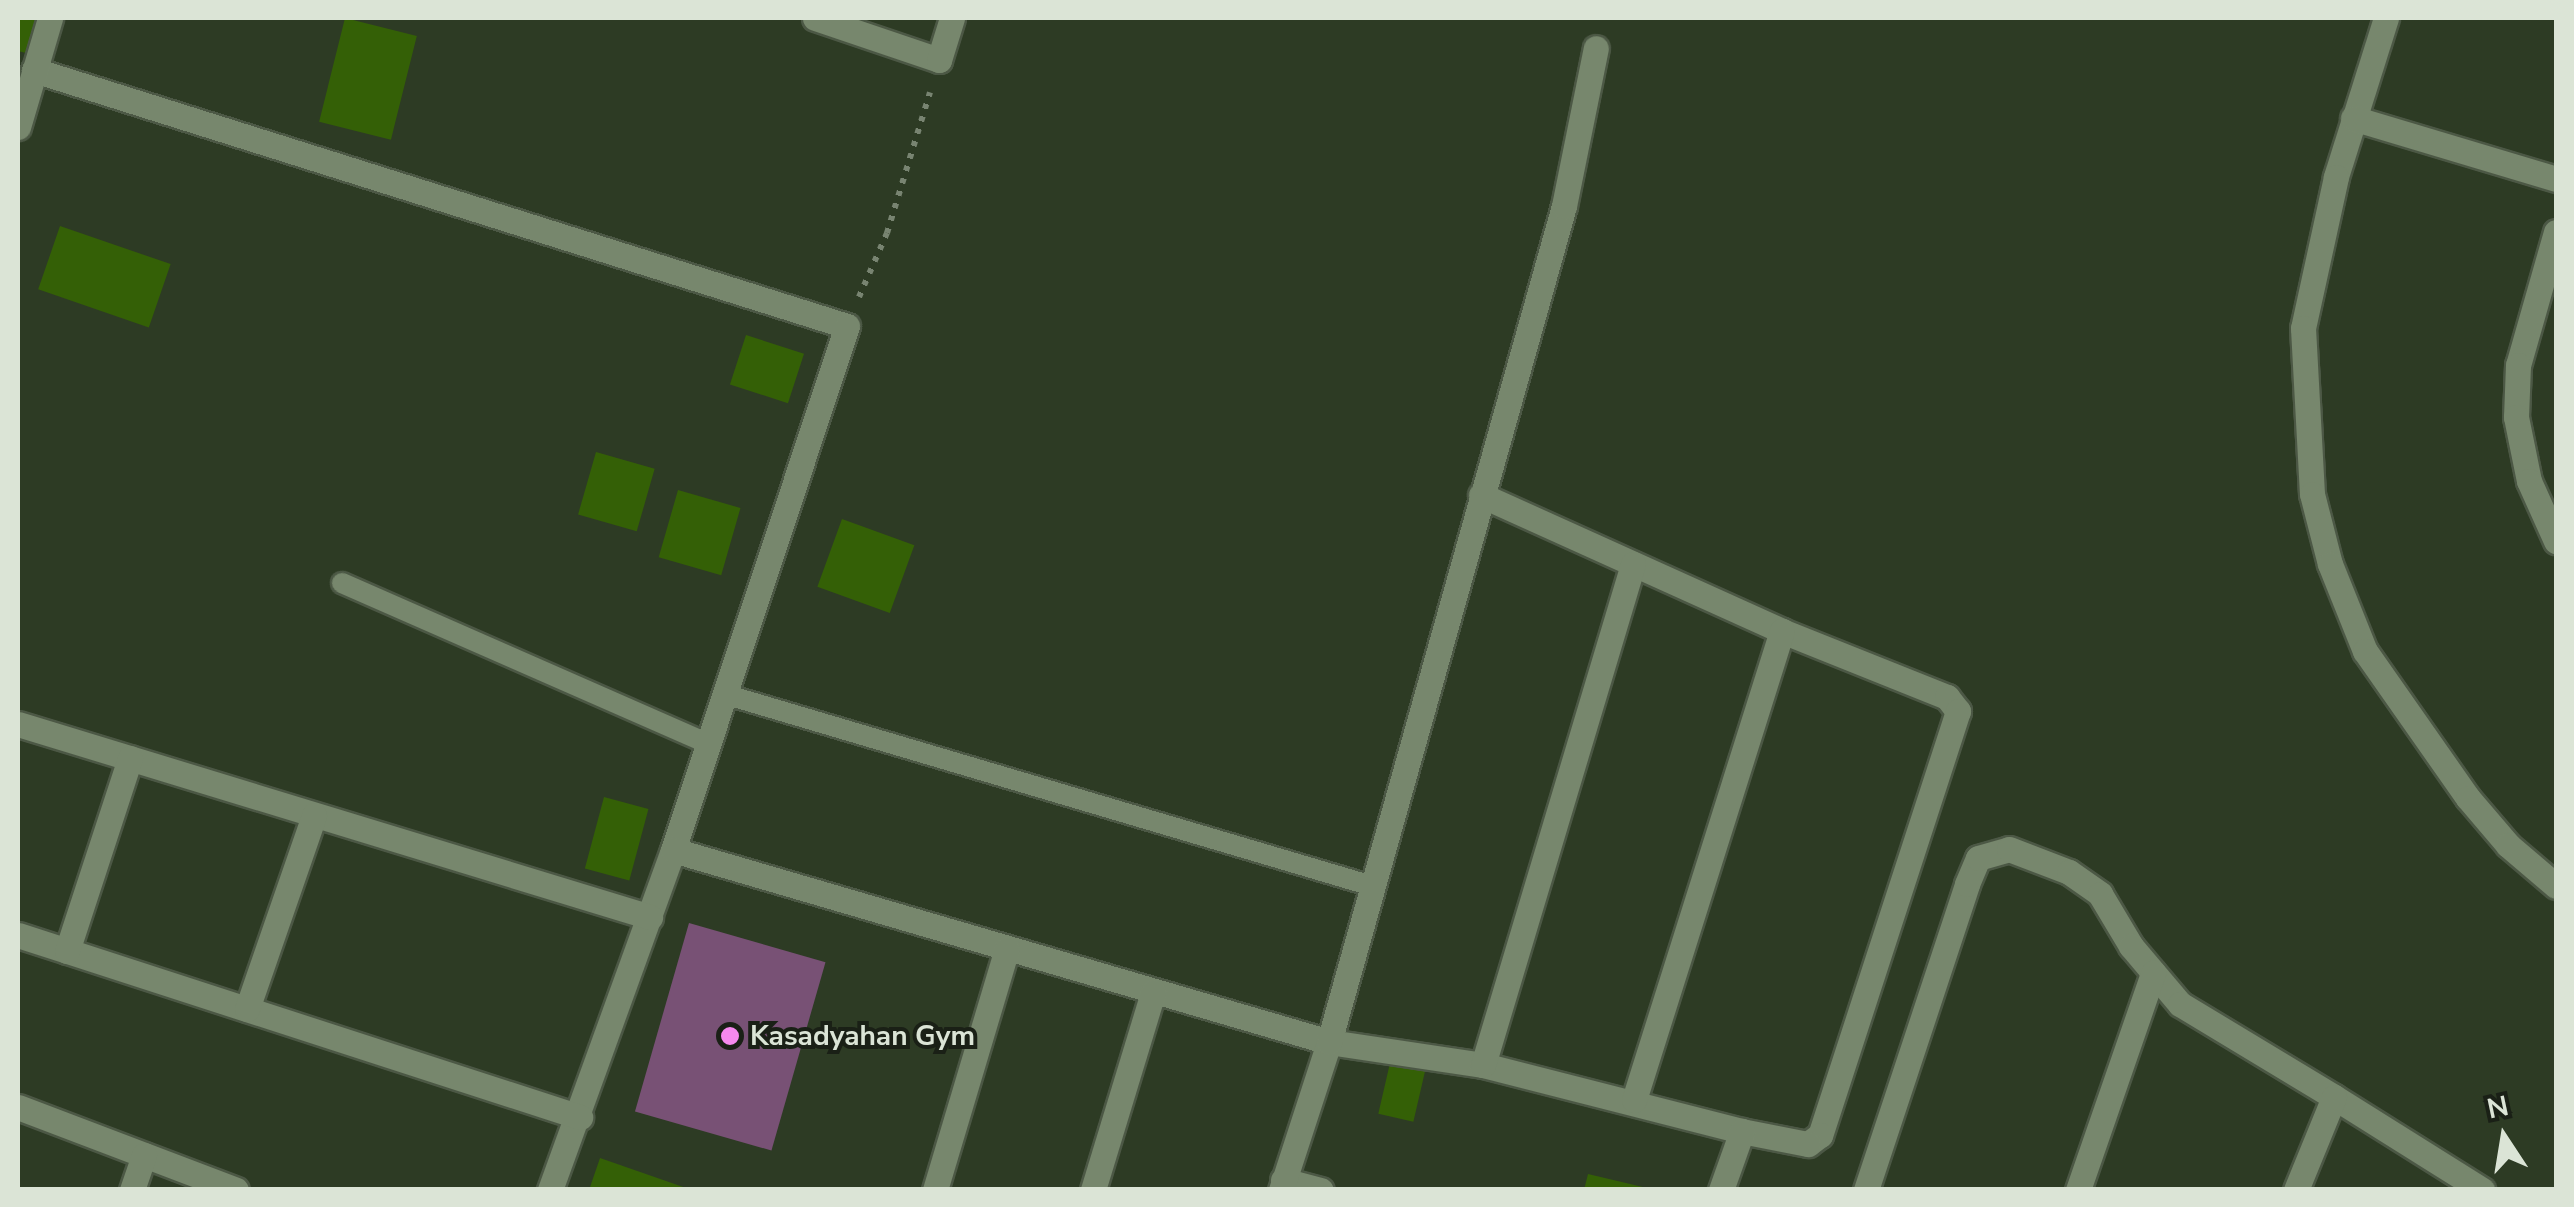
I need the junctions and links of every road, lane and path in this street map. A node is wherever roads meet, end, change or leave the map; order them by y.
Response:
1 (50, 18) edge
2 (815, 18) edge
3 (952, 18) edge
4 (2386, 18) edge
5 (1596, 48) dead end
6 (939, 60) junction
7 (34, 70) junction
8 (2353, 118) junction
9 (18, 127) edge
10 (2556, 179) edge
11 (2556, 232) edge
12 (846, 326) junction
13 (1481, 495) junction
14 (2556, 541) edge
15 (1633, 564) junction
16 (342, 583) dead end
17 (1782, 631) junction
18 (724, 694) junction
19 (18, 724) edge
20 (705, 742) junction
21 (130, 758) junction
22 (314, 815) junction
23 (674, 850) junction
24 (1369, 885) junction
25 (2556, 886) edge
26 (650, 917) junction
27 (18, 935) edge
28 (1007, 949) junction
29 (68, 951) junction
30 (2154, 973) junction
31 (1153, 992) junction
32 (247, 1009) junction
33 (1329, 1042) junction
34 (1483, 1066) junction
35 (2334, 1098) junction
36 (1634, 1100) junction
37 (18, 1107) edge
38 (580, 1117) junction
39 (1742, 1131) junction
40 (144, 1155) junction
41 (1282, 1185) edge
42 (132, 1190) edge
43 (236, 1190) edge
44 (550, 1190) edge
45 (935, 1190) edge
46 (1093, 1190) edge
47 (1321, 1190) edge
48 (1722, 1190) edge
49 (1866, 1190) edge
50 (2078, 1190) edge
51 (2296, 1190) edge
52 (2482, 1190) edge

1 - 7 street
2 - 6 street
3 - 6 street
4 - 8 street
5 - 13 street
6 - 12 path
7 - 9 street
7 - 12 street
8 - 10 street
8 - 25 street
11 - 14 street
12 - 18 street
13 - 15 street
13 - 24 street
15 - 17 street
15 - 34 street
16 - 20 lane
17 - 36 street
17 - 39 street
18 - 20 street
18 - 24 lane
19 - 21 street
20 - 23 street
21 - 22 street
21 - 29 street
22 - 26 street
22 - 32 street
23 - 26 street
23 - 28 street
24 - 33 street
26 - 38 street
27 - 29 street
28 - 31 street
28 - 45 street
29 - 32 street
30 - 35 street
30 - 49 street
30 - 50 street
31 - 33 street
31 - 46 street
32 - 38 street
33 - 34 street
33 - 41 street
34 - 36 street
35 - 51 street
35 - 52 street
36 - 39 street
37 - 40 street
38 - 44 street
39 - 48 street
40 - 42 street
40 - 43 street
41 - 47 street

